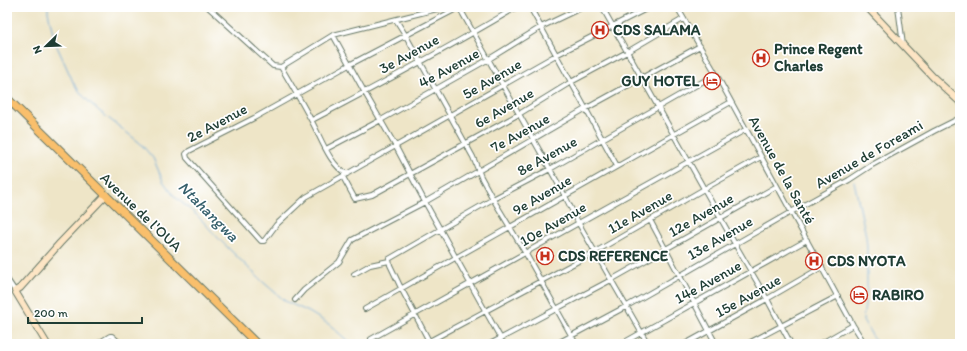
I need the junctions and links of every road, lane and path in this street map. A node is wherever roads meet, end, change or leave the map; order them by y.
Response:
1 (208, 7) edge
2 (445, 7) edge
3 (460, 7) edge
4 (517, 7) edge
5 (530, 7) edge
6 (582, 7) edge
7 (602, 7) edge
8 (650, 7) edge
9 (677, 7) edge
10 (867, 7) edge
11 (898, 7) edge
12 (683, 19) junction
13 (396, 20) junction
14 (541, 27) junction
15 (614, 27) junction
16 (474, 32) junction
17 (333, 35) junction
18 (406, 36) junction
19 (903, 45) junction
20 (700, 46) junction
21 (627, 52) junction
22 (556, 55) junction
23 (489, 59) junction
24 (420, 61) junction
25 (349, 65) junction
26 (281, 67) junction
27 (716, 74) junction
28 (642, 78) junction
29 (571, 82) junction
30 (504, 86) junction
31 (435, 89) junction
32 (365, 93) junction
33 (297, 94) junction
34 (7, 98) edge
35 (731, 102) junction
36 (960, 102) edge
37 (658, 106) junction
38 (586, 109) junction
39 (519, 114) junction
40 (450, 117) junction
41 (960, 118) edge
42 (312, 120) junction
43 (381, 120) junction
44 (745, 130) junction
45 (673, 134) junction
46 (602, 138) junction
47 (534, 140) junction
48 (466, 144) junction
49 (396, 147) junction
50 (326, 149) junction
51 (761, 158) junction
52 (688, 161) junction
53 (617, 166) junction
54 (550, 169) junction
55 (479, 170) junction
56 (411, 175) junction
57 (345, 176) junction
58 (777, 186) junction
59 (704, 189) junction
60 (106, 196) junction
61 (565, 196) junction
62 (493, 199) junction
63 (425, 202) junction
64 (791, 212) junction
65 (720, 217) junction
66 (650, 220) junction
67 (579, 224) junction
68 (510, 227) junction
69 (440, 229) junction
70 (807, 240) junction
71 (734, 244) junction
72 (666, 249) junction
73 (595, 252) junction
74 (526, 254) junction
75 (456, 257) junction
76 (390, 259) junction
77 (822, 267) junction
78 (751, 271) junction
79 (354, 274) dead end
80 (680, 275) junction
81 (7, 279) edge
82 (611, 280) junction
83 (541, 281) junction
84 (470, 283) junction
85 (401, 288) junction
86 (15, 291) junction
87 (838, 296) junction
88 (767, 299) junction
89 (295, 300) dead end
90 (694, 304) junction
91 (627, 306) junction
92 (365, 308) dead end
93 (556, 309) junction
94 (486, 310) junction
95 (415, 315) junction
96 (853, 325) junction
97 (781, 326) junction
98 (710, 331) junction
99 (641, 332) junction
100 (571, 336) junction
101 (501, 338) junction
102 (372, 339) dead end
103 (430, 341) junction
104 (47, 344) edge
105 (97, 344) edge
106 (121, 344) edge
107 (257, 344) edge
108 (424, 344) edge
109 (490, 344) edge
110 (556, 344) edge
111 (576, 344) edge
112 (621, 344) edge
113 (648, 344) edge
114 (685, 344) edge
115 (716, 344) edge
116 (747, 344) edge
117 (791, 344) edge
118 (820, 344) edge
119 (865, 344) edge

1 - 26 street
2 - 13 street
3 - 16 street
3 - 18 street, 2e Avenue
4 - 16 street, 3e Avenue
5 - 14 street
6 - 14 street, 4e Avenue
7 - 15 street
8 - 15 street, 5e Avenue
9 - 12 street, Avenue de la Santé
10 - 19 street
11 - 19 street
12 - 20 street, Avenue de la Santé
12 - 21 street, 6e Avenue
13 - 17 street
13 - 18 street
14 - 22 street
14 - 23 street, 4e Avenue
15 - 21 street
15 - 22 street, 5e Avenue
16 - 23 street
16 - 24 street, 3e Avenue
17 - 25 street
17 - 26 street
18 - 24 street
18 - 25 street, 2e Avenue
19 - 36 street
20 - 27 street, Avenue de la Santé
20 - 28 street, 7e Avenue
21 - 28 street
21 - 29 street, 6e Avenue
22 - 29 street
22 - 30 street, 5e Avenue
23 - 30 street
23 - 31 street, 4e Avenue
24 - 31 street
24 - 32 street, 3e Avenue
25 - 32 street
25 - 33 street, 2e Avenue
26 - 33 street
27 - 35 street, Avenue de la Santé
27 - 37 street, 8e Avenue
28 - 37 street
28 - 38 street, 7e Avenue
29 - 38 street
29 - 39 street, 6e Avenue
30 - 39 street
30 - 40 street, 5e Avenue
31 - 40 street
31 - 43 street, 4e Avenue
32 - 42 street, 3e Avenue
32 - 43 street
33 - 42 street
33 - 57 street, 2e Avenue
34 - 60 main road, Avenue de l'OUA
35 - 44 street, Avenue de la Santé
35 - 45 street, 9e Avenue
37 - 45 street
37 - 46 street, 8e Avenue
38 - 46 street
38 - 47 street, 7e Avenue
39 - 47 street
39 - 48 street, 6e Avenue
40 - 48 street
40 - 49 street, 5e Avenue
41 - 64 street, Avenue de Foreami
42 - 50 street
43 - 49 street
43 - 50 street, 4e Avenue
44 - 51 street, Avenue de la Santé
44 - 52 street, 10e Avenue
45 - 52 street
45 - 53 street, 9e Avenue
46 - 53 street
46 - 54 street, 8e Avenue
47 - 54 street
47 - 55 street, 7e Avenue
48 - 55 street
48 - 56 street, 6e Avenue
49 - 56 street
49 - 57 street, 5e Avenue
50 - 57 street
51 - 58 street, Avenue de la Santé
51 - 59 street, 11e Avenue
52 - 59 street
52 - 67 street, 10e Avenue
53 - 61 street, 9e Avenue
54 - 61 street
54 - 62 street, 8e Avenue
55 - 62 street
55 - 63 street, 7e Avenue
56 - 57 street, 6e Avenue
56 - 63 street
58 - 64 street, Avenue de la Santé
58 - 65 street, 12e Avenue
59 - 65 street
59 - 66 street, 11e Avenue
60 - 86 street
60 - 107 main road, Avenue de l'OUA
61 - 67 street
61 - 68 street, 9e Avenue
62 - 68 street
62 - 69 street, 8e Avenue
63 - 69 street
63 - 89 street, 7e Avenue
64 - 70 street, Avenue de la Santé
64 - 71 street, 13e Avenue
65 - 71 street
65 - 72 street, 12e Avenue
66 - 72 street
66 - 73 street, 11e Avenue
67 - 73 street
67 - 74 street, 10e Avenue
68 - 74 street
68 - 75 street, 9e Avenue
69 - 75 street
69 - 76 street, 8e Avenue
70 - 77 street, Avenue de la Santé
70 - 78 street, 14e Avenue
71 - 78 street
71 - 80 street, 13e Avenue
72 - 80 street
72 - 82 street, 12e Avenue
73 - 82 street
73 - 83 street, 11e Avenue
74 - 83 street
74 - 84 street, 10e Avenue
75 - 84 street
75 - 85 street, 9e Avenue
76 - 79 street, 8e Avenue
76 - 85 street
77 - 87 street, Avenue de la Santé
77 - 88 street, 15e Avenue
78 - 88 street
78 - 90 street, 14e Avenue
80 - 90 street
80 - 91 street, 13e Avenue
81 - 86 street
82 - 91 street
82 - 93 street, 12e Avenue
83 - 93 street
83 - 94 street, 11e Avenue
84 - 94 street
84 - 95 street, 10e Avenue
85 - 92 street, 9e Avenue
85 - 95 street
86 - 104 street
87 - 96 street, Avenue de la Santé
87 - 97 street
88 - 97 street
88 - 98 street, 15e Avenue
90 - 98 street
90 - 99 street, 14e Avenue
91 - 99 street
91 - 100 street, 13e Avenue
93 - 100 street
93 - 101 street, 12e Avenue
94 - 101 street
94 - 103 street, 11e Avenue
95 - 102 street, 10e Avenue
95 - 103 street
96 - 118 street
96 - 119 street, Avenue de la Santé
97 - 116 street
97 - 117 street
98 - 114 street, 15e Avenue
98 - 115 street
99 - 112 street, 14e Avenue
99 - 113 street
100 - 110 street, 13e Avenue
100 - 111 street
101 - 109 street, 12e Avenue
103 - 108 street, 11e Avenue
105 - 106 street

